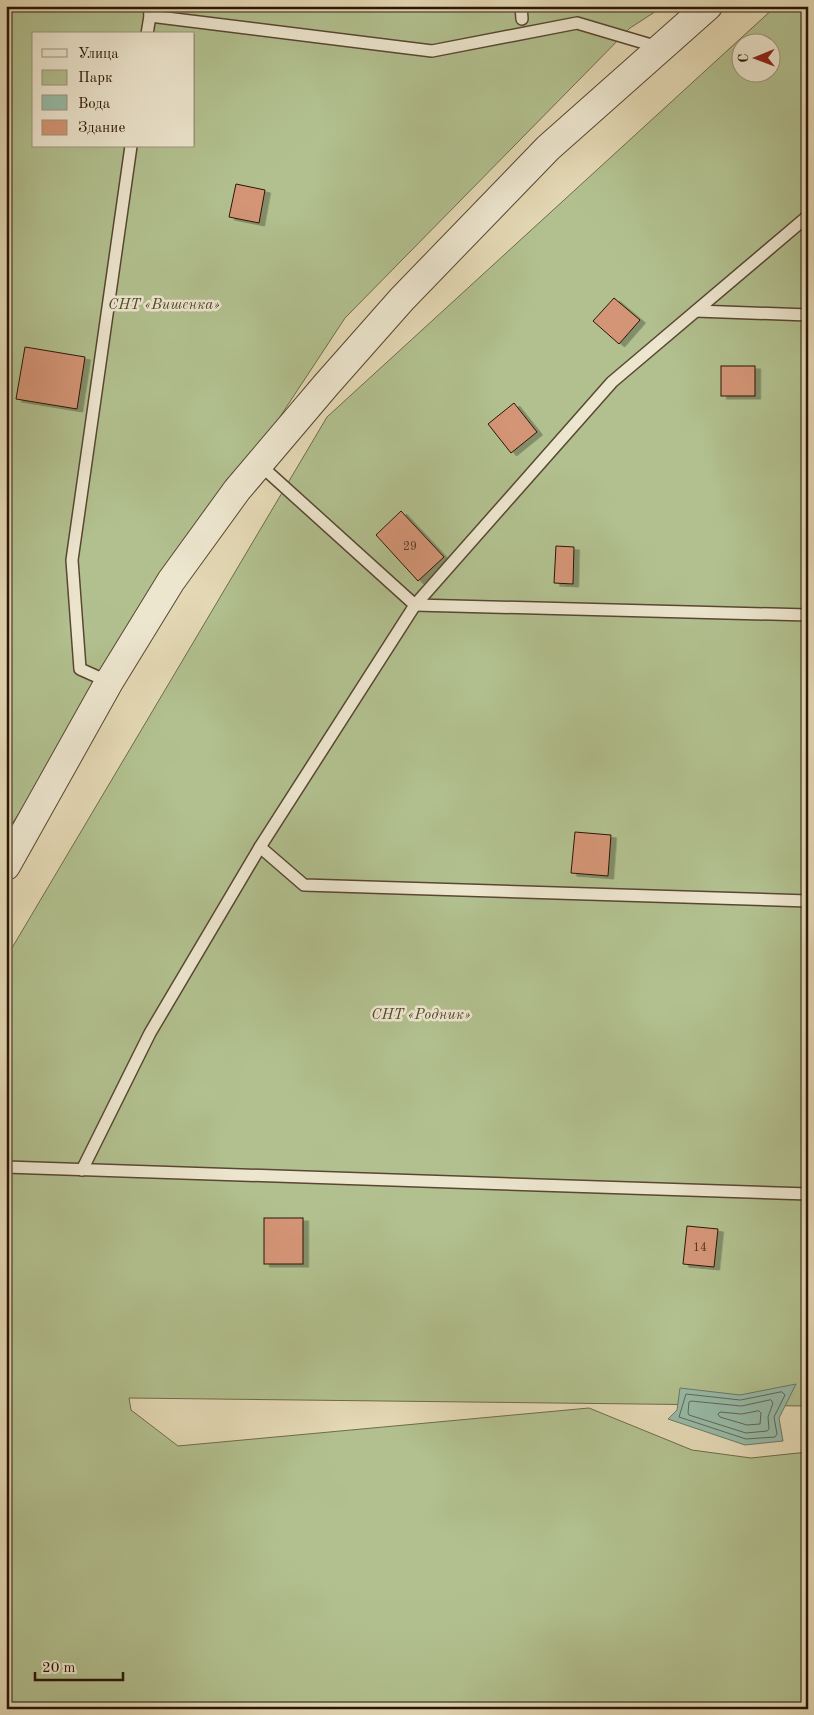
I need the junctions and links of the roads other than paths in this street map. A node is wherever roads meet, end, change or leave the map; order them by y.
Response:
1 (521, 6) edge
2 (708, 6) edge
3 (149, 11) edge
4 (522, 19) dead end
5 (147, 32) edge
6 (659, 48) junction
7 (131, 148) edge
8 (808, 216) edge
9 (696, 311) junction
10 (808, 315) edge
11 (259, 464) junction
12 (415, 605) junction
13 (808, 615) edge
14 (109, 682) junction
15 (260, 847) junction
16 (6, 866) edge
17 (808, 902) edge
18 (6, 1167) edge
19 (82, 1170) junction
20 (808, 1194) edge

1 - 4 lane
2 - 6 street
3 - 5 lane
3 - 6 lane
6 - 11 street
7 - 14 lane
8 - 9 lane
9 - 10 lane
9 - 12 lane
11 - 12 lane
11 - 14 street
12 - 13 lane
12 - 15 lane
14 - 16 street
15 - 17 lane
15 - 19 lane
18 - 19 lane
19 - 20 lane

